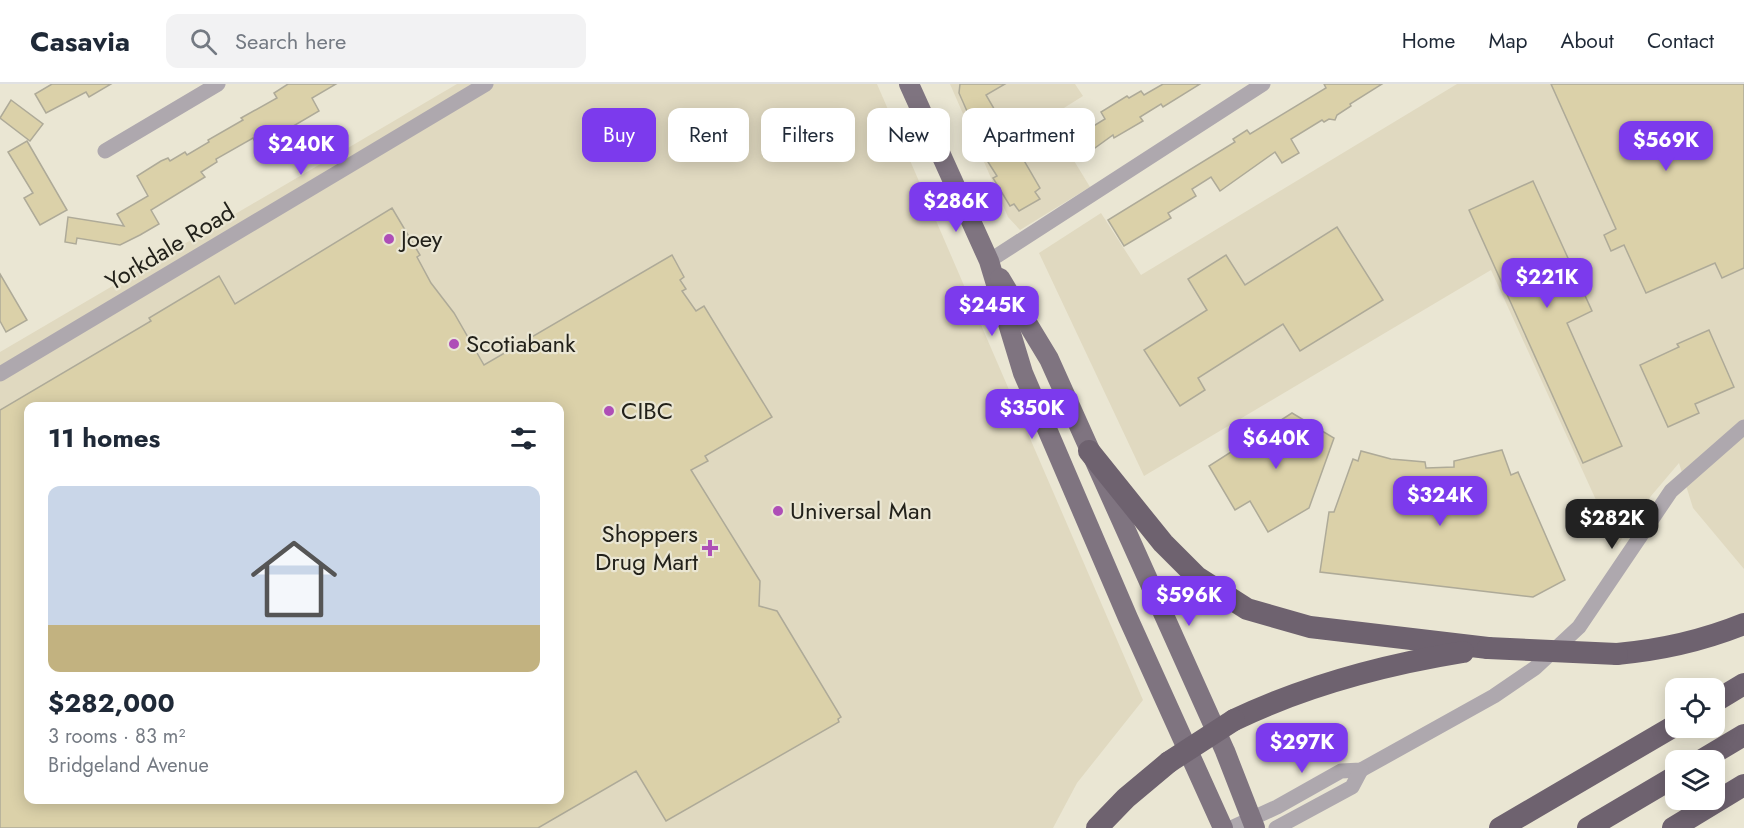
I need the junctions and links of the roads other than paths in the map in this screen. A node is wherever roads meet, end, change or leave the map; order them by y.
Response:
1 (218, 84) edge
2 (486, 84) edge
3 (909, 84) edge
4 (1263, 84) edge
5 (105, 151) dead end
6 (989, 261) junction
7 (0, 374) edge
8 (1744, 427) edge
9 (1089, 451) junction
10 (1744, 624) edge
11 (1488, 648) junction
12 (1744, 684) edge
13 (1725, 695) edge
14 (1665, 731) edge
15 (1744, 735) edge
16 (1719, 750) edge
17 (1361, 770) junction
18 (1665, 782) edge
19 (1744, 785) edge
20 (1254, 823) edge
21 (1097, 828) edge
22 (1223, 828) edge
23 (1231, 828) edge
24 (1276, 828) edge
25 (1500, 828) edge
26 (1588, 828) edge
27 (1673, 828) edge

1 - 5 street
2 - 7 street, Yorkdale Road
3 - 6 main road
4 - 6 street
6 - 9 main road
6 - 22 main road
8 - 17 street
9 - 11 highway
9 - 20 main road
10 - 11 highway, bridge
11 - 21 highway, bridge
12 - 13 highway
14 - 25 highway
15 - 16 highway
17 - 20 street
17 - 24 street
18 - 26 highway
19 - 27 highway
20 - 23 street

